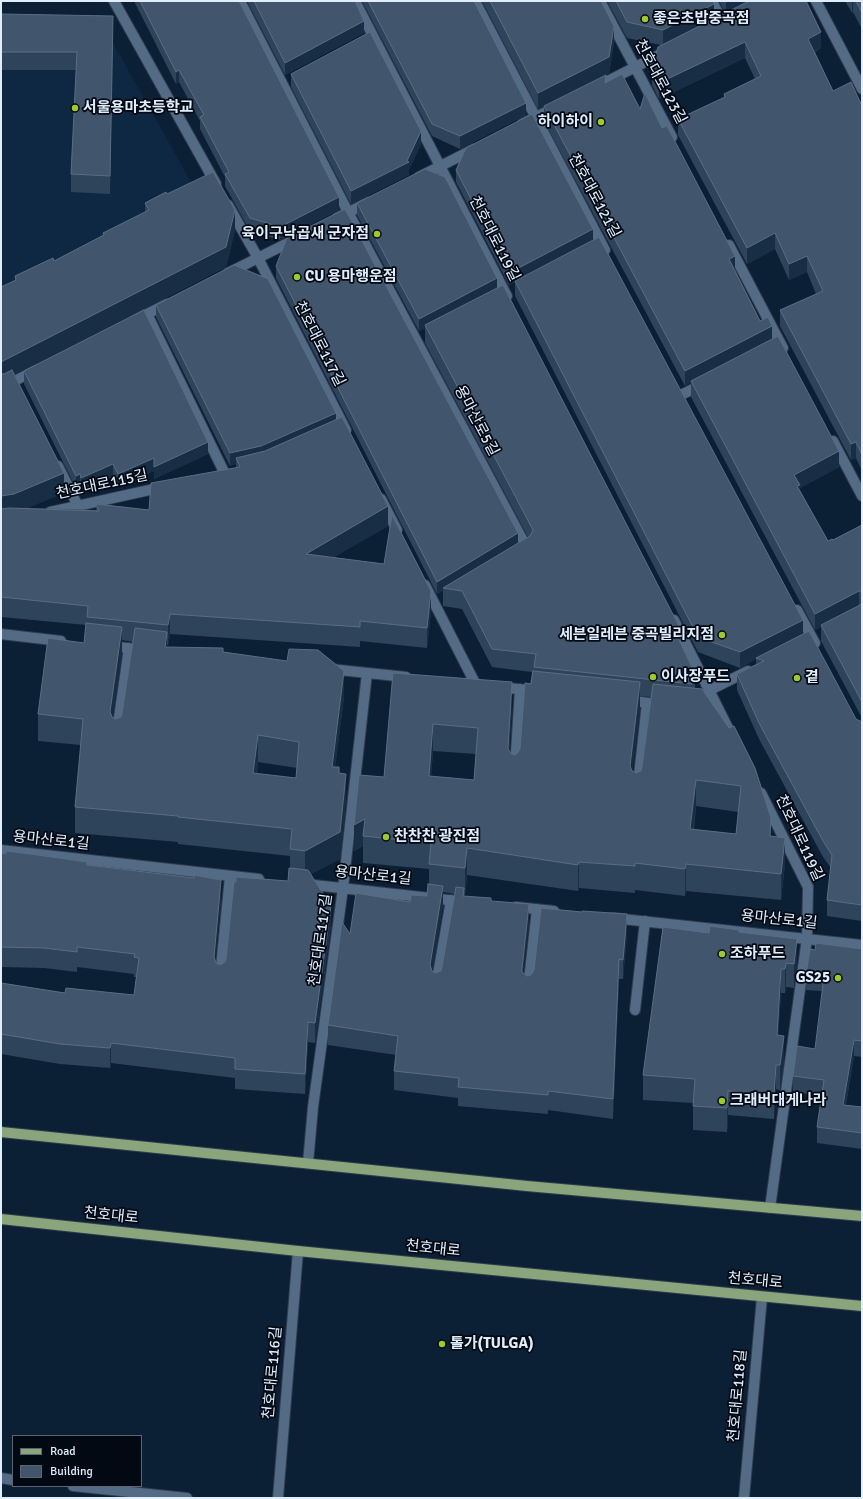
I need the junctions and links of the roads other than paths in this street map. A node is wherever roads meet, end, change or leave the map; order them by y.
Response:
1 (114, 1) edge
2 (240, 1) edge
3 (355, 1) edge
4 (475, 1) edge
5 (600, 1) edge
6 (712, 1) edge
7 (816, 1) edge
8 (723, 23) edge
9 (676, 47) edge
10 (635, 68) junction
11 (862, 89) edge
12 (585, 93) edge
13 (564, 104) edge
14 (535, 118) junction
15 (515, 128) edge
16 (676, 145) edge
17 (481, 146) edge
18 (440, 166) junction
19 (412, 180) edge
20 (376, 198) edge
21 (348, 212) junction
22 (328, 223) edge
23 (307, 233) edge
24 (725, 237) edge
25 (610, 257) edge
26 (258, 258) junction
27 (216, 279) edge
28 (175, 300) edge
29 (513, 308) edge
30 (147, 314) junction
31 (126, 325) edge
32 (788, 357) edge
33 (42, 367) edge
34 (711, 380) edge
35 (1, 388) edge
36 (683, 394) edge
37 (829, 433) edge
38 (352, 443) edge
39 (54, 457) edge
40 (225, 474) edge
41 (172, 486) edge
42 (377, 492) edge
43 (862, 496) edge
44 (78, 506) junction
45 (40, 515) edge
46 (402, 540) edge
47 (514, 556) edge
48 (420, 575) edge
49 (794, 603) edge
50 (670, 612) edge
51 (1, 634) edge
52 (71, 642) edge
53 (100, 645) edge
54 (129, 648) junction
55 (153, 650) edge
56 (820, 651) edge
57 (758, 666) edge
58 (319, 668) edge
59 (366, 673) junction
60 (413, 678) edge
61 (460, 683) edge
62 (483, 685) junction
63 (520, 689) junction
64 (710, 690) junction
65 (544, 692) edge
66 (614, 699) edge
67 (648, 703) junction
68 (676, 706) edge
69 (705, 709) edge
70 (720, 711) junction
71 (116, 739) edge
72 (738, 746) edge
73 (514, 775) edge
74 (755, 781) edge
75 (636, 793) edge
76 (1, 850) edge
77 (230, 876) junction
78 (268, 880) edge
79 (298, 883) edge
80 (343, 888) junction
81 (451, 900) junction
82 (474, 903) edge
83 (505, 906) edge
84 (537, 909) junction
85 (568, 913) edge
86 (606, 917) edge
87 (645, 921) junction
88 (806, 938) junction
89 (862, 945) edge
90 (220, 978) edge
91 (436, 986) edge
92 (528, 989) edge
93 (635, 1010) dead end
94 (1, 1132) edge
95 (308, 1163) junction
96 (770, 1208) junction
97 (862, 1216) edge
98 (1, 1219) edge
99 (298, 1251) junction
100 (762, 1297) junction
101 (862, 1306) edge
102 (1, 1478) edge
103 (12, 1480) edge
104 (82, 1487) edge
105 (187, 1498) edge
106 (278, 1498) edge
107 (744, 1498) edge

1 - 26 street, 천호대로117길
2 - 21 street, 용마산로5길
3 - 18 street, 천호대로119길
4 - 14 street, 천호대로121길
5 - 10 street, 천호대로123길
6 - 8 street
7 - 11 street
9 - 10 street
10 - 12 street
10 - 16 street, 천호대로123길
13 - 14 street
14 - 15 street
14 - 25 street, 천호대로121길
17 - 18 street
18 - 19 street
18 - 29 street, 천호대로119길
20 - 21 street
21 - 22 street
21 - 47 street, 용마산로5길
23 - 26 street
24 - 32 street
26 - 27 street
26 - 38 street, 천호대로117길
28 - 30 street
30 - 31 street
30 - 40 street
33 - 35 street
34 - 36 street
37 - 43 street
39 - 44 street
41 - 44 street, 천호대로115길
42 - 46 street
44 - 45 street, 천호대로115길
48 - 62 street
49 - 56 street
50 - 64 street
51 - 52 street
53 - 54 street
54 - 55 street
54 - 71 street
57 - 64 street
58 - 59 street
59 - 60 street
59 - 80 street, 천호대로117길
61 - 62 street
62 - 63 street
63 - 65 street
63 - 73 street
64 - 70 street
66 - 67 street
67 - 68 street
67 - 75 street
69 - 70 street
70 - 72 street
74 - 88 street, 천호대로119길
76 - 77 street, 용마산로1길
77 - 78 street, 용마산로1길
77 - 90 street
79 - 80 street, 용마산로1길
80 - 81 street, 용마산로1길
80 - 95 street, 천호대로117길
81 - 82 street, 용마산로1길
81 - 91 street
83 - 84 street
84 - 85 street
84 - 92 street
86 - 87 street, 용마산로1길
87 - 88 street, 용마산로1길
87 - 93 street
88 - 89 street, 용마산로1길
88 - 96 street, 천호대로119길
94 - 95 main road
95 - 96 main road
96 - 97 main road
98 - 99 main road, 천호대로
99 - 100 main road, 천호대로
99 - 106 street, 천호대로116길
100 - 101 main road, 천호대로
100 - 107 street, 천호대로118길
102 - 103 street
104 - 105 street

